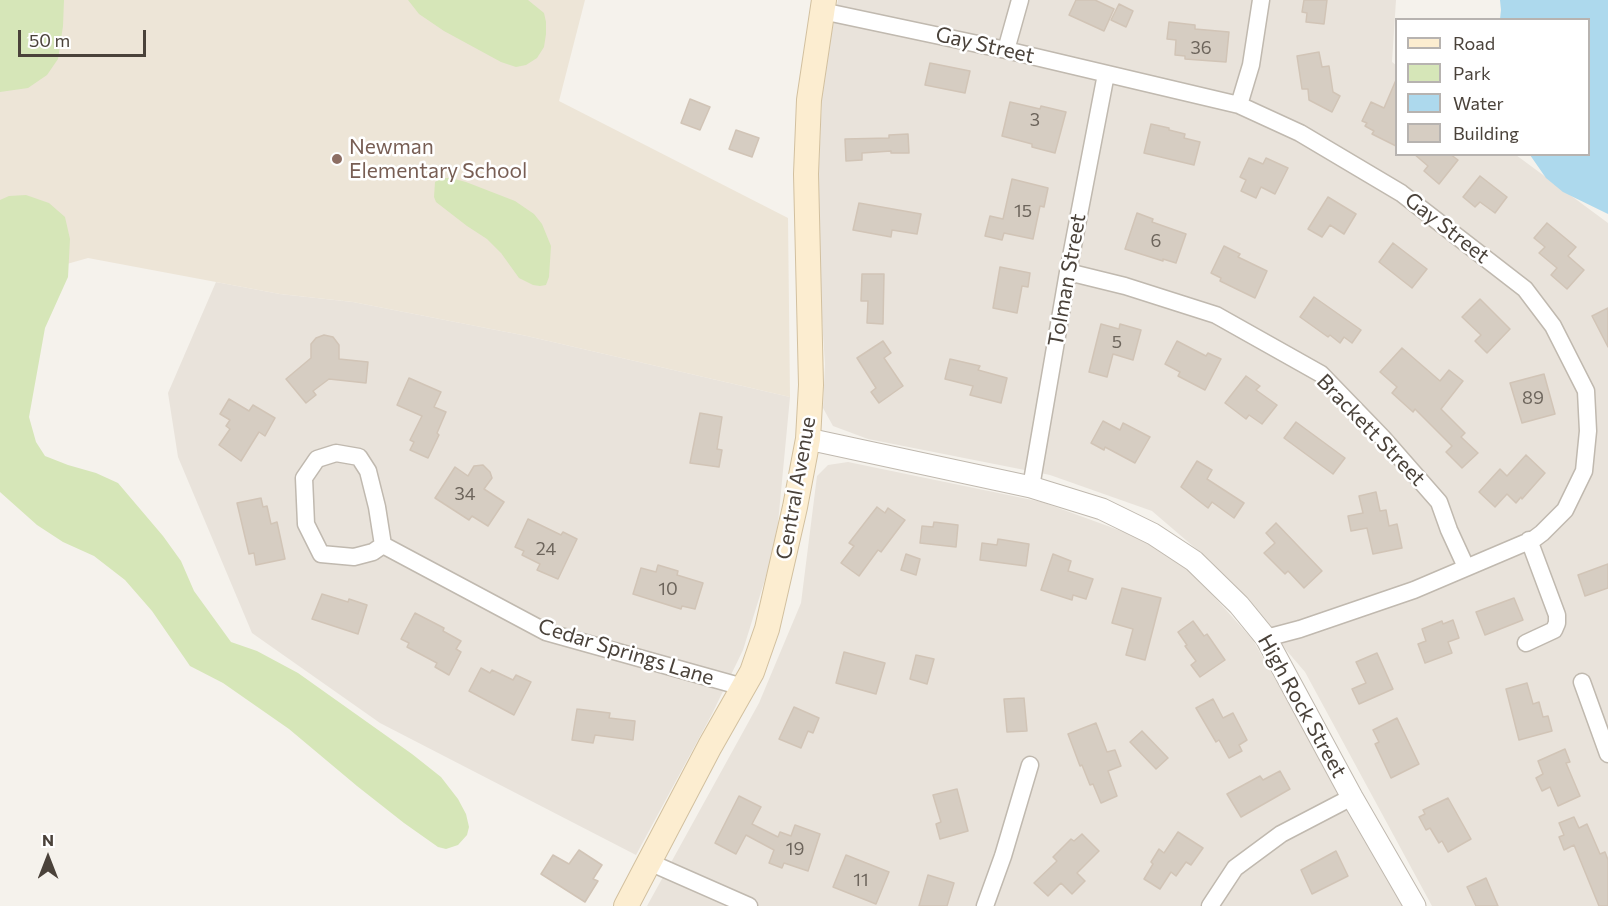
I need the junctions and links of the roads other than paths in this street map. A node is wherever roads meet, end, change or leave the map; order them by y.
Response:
1 (1020, 0) edge
2 (1261, 0) edge
3 (823, 5) edge
4 (1006, 50) junction
5 (1106, 74) junction
6 (1239, 105) junction
7 (1068, 272) junction
8 (808, 439) junction
9 (1031, 487) junction
10 (1529, 540) junction
11 (383, 545) junction
12 (1466, 567) junction
13 (1266, 638) junction
14 (1526, 643) dead end
15 (1582, 682) dead end
16 (743, 687) junction
17 (1608, 754) edge
18 (1030, 765) dead end
19 (1352, 797) junction
20 (649, 862) junction
21 (626, 906) edge
22 (749, 906) edge
23 (985, 906) edge
24 (1210, 906) edge
25 (1415, 906) edge

1 - 4 street
2 - 6 street
3 - 4 street, Gay Street
3 - 8 main road, Central Avenue
4 - 5 street, Gay Street
5 - 6 street, Gay Street
5 - 7 street, Tolman Street
6 - 10 street, Gay Street
7 - 9 street, Tolman Street
7 - 12 street, Brackett Street
8 - 9 street, High Rock Street
8 - 16 main road, Central Avenue
9 - 13 street, High Rock Street
10 - 12 street, Gay Street
10 - 14 street
11 - 11 street
11 - 16 street, Cedar Springs Lane
12 - 13 street, Gay Street
13 - 19 street, High Rock Street
15 - 17 street
16 - 20 main road, Central Avenue
18 - 23 street
19 - 24 street
19 - 25 street, High Rock Street
20 - 21 main road, Central Avenue
20 - 22 street

